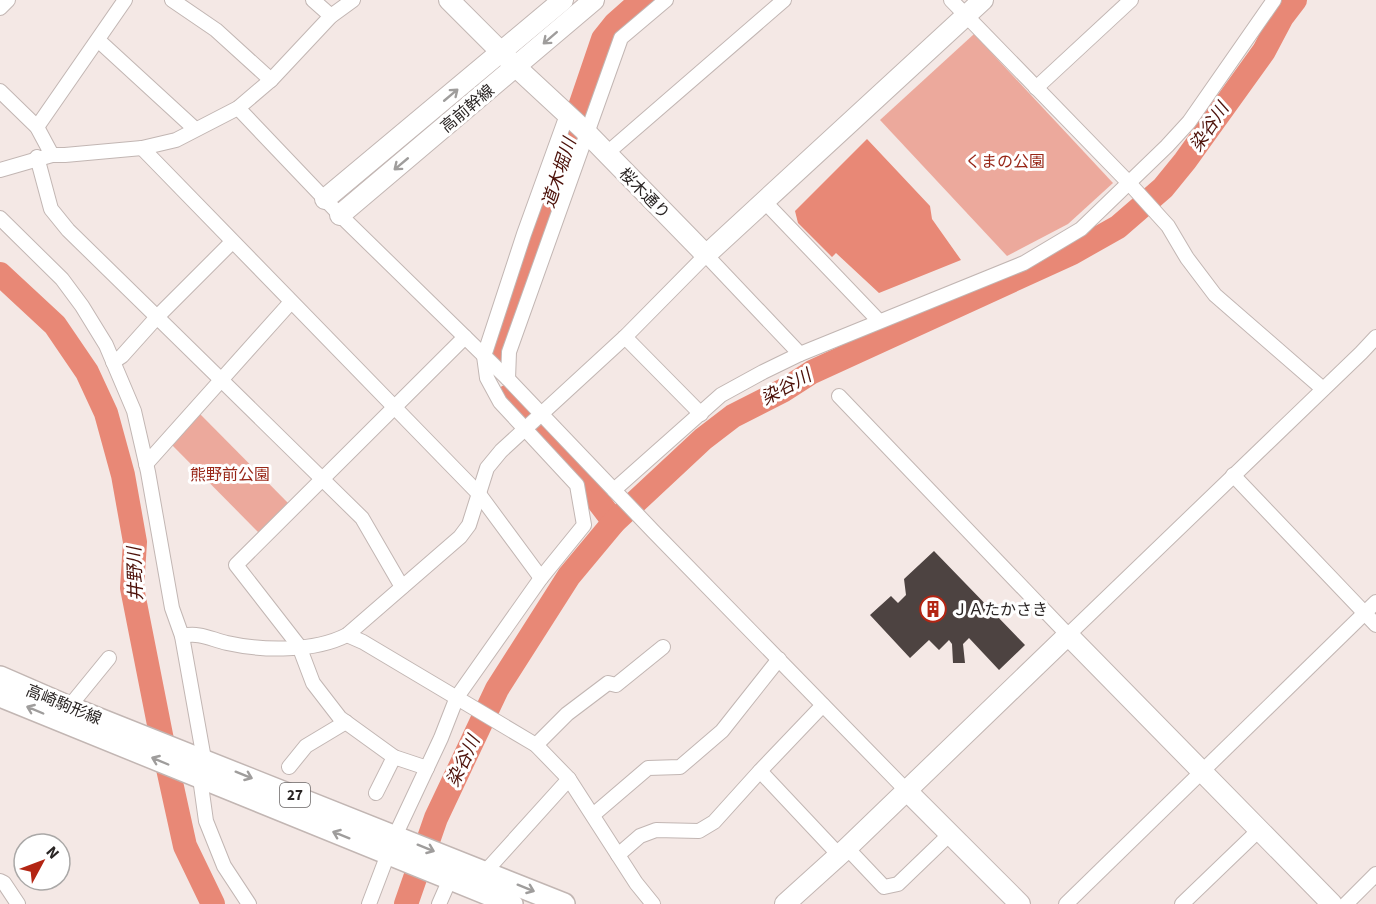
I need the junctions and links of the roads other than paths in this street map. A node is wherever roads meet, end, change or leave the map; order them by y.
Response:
1 (125, 0) edge
2 (172, 0) edge
3 (313, 0) edge
4 (353, 0) edge
5 (448, 0) edge
6 (563, 0) edge
7 (594, 0) edge
8 (666, 0) edge
9 (784, 0) edge
10 (951, 0) edge
11 (983, 0) edge
12 (1131, 0) edge
13 (1274, 0) edge
14 (331, 15) junction
15 (966, 16) junction
16 (98, 40) junction
17 (501, 53) junction
18 (516, 67) junction
19 (271, 80) junction
20 (1036, 88) junction
21 (0, 91) edge
22 (238, 108) junction
23 (568, 115) junction
24 (37, 127) junction
25 (195, 129) junction
26 (586, 132) junction
27 (142, 148) junction
28 (606, 154) junction
29 (52, 155) junction
30 (37, 158) junction
31 (0, 170) edge
32 (1130, 185) junction
33 (325, 199) junction
34 (764, 201) junction
35 (340, 215) junction
36 (0, 218) edge
37 (232, 242) junction
38 (706, 255) junction
39 (291, 302) junction
40 (157, 316) junction
41 (879, 321) junction
42 (465, 337) junction
43 (625, 337) junction
44 (1376, 337) edge
45 (800, 354) junction
46 (484, 356) junction
47 (113, 362) junction
48 (221, 379) junction
49 (508, 379) junction
50 (1323, 389) junction
51 (839, 396) dead end
52 (395, 407) junction
53 (701, 414) junction
54 (533, 422) junction
55 (146, 465) junction
56 (1233, 476) junction
57 (323, 479) junction
58 (616, 492) junction
59 (479, 494) junction
60 (541, 579) junction
61 (402, 587) junction
62 (1376, 602) edge
63 (1365, 613) junction
64 (1376, 624) edge
65 (347, 635) junction
66 (1068, 635) junction
67 (182, 636) junction
68 (299, 646) junction
69 (663, 647) dead end
70 (110, 658) dead end
71 (779, 659) junction
72 (0, 677) edge
73 (0, 696) edge
74 (459, 699) junction
75 (823, 705) junction
76 (67, 715) junction
77 (346, 722) junction
78 (536, 745) junction
79 (394, 757) junction
80 (197, 766) junction
81 (289, 767) dead end
82 (427, 768) junction
83 (760, 771) junction
84 (1202, 772) junction
85 (569, 778) junction
86 (906, 789) junction
87 (376, 793) dead end
88 (593, 815) junction
89 (1259, 830) junction
90 (950, 834) junction
91 (395, 846) junction
92 (843, 851) junction
93 (618, 855) junction
94 (449, 871) junction
95 (485, 872) junction
96 (1376, 874) edge
97 (0, 882) edge
98 (18, 904) edge
99 (249, 904) edge
100 (369, 904) edge
101 (439, 904) edge
102 (512, 904) edge
103 (564, 904) edge
104 (653, 904) edge
105 (785, 904) edge
106 (1020, 904) edge
107 (1066, 904) edge
108 (1182, 904) edge
109 (1332, 904) edge
110 (1346, 904) edge

1 - 16 street
2 - 19 street
3 - 14 street
4 - 14 street
5 - 17 street
6 - 17 street, 高前幹線
7 -> 18 street, 高前幹線
8 - 26 street
9 - 28 street
10 - 15 street
11 - 15 street
12 - 20 street
13 - 32 street
14 - 19 street
15 - 20 street
15 - 34 street
16 - 24 street
16 - 25 street
17 - 18 street
33 -> 17 street, 高前幹線
18 - 23 street
18 -> 35 street, 高前幹線
19 - 22 street
20 - 32 street
21 - 24 street
22 - 25 street
22 - 33 street
23 - 26 street, 桜木通り
23 - 46 street
24 - 29 street
25 - 27 street
26 - 28 street, 桜木通り
26 - 49 street
27 - 29 street
27 - 37 street
28 - 38 street, 桜木通り
29 - 30 street
30 - 31 street
30 - 40 street
32 - 41 street
32 - 50 street
33 - 35 street
34 - 38 street
34 - 41 street
35 - 42 street
36 - 47 street
37 - 39 street
37 - 40 street
38 - 43 street
38 - 45 street
39 - 48 street
39 - 52 street
40 - 47 street
40 - 48 street
41 - 45 street
42 - 46 street
42 - 52 street
43 - 53 street
43 - 54 street
44 - 50 street
45 - 53 street
46 - 49 street
46 - 54 street
47 - 55 street
48 - 55 street
48 - 57 street
49 - 54 street
50 - 56 street
51 - 66 street
52 - 57 street
52 - 59 street
53 - 58 street
54 - 58 street
54 - 59 street
54 - 60 street
55 - 67 street
56 - 63 street
56 - 66 street
57 - 61 street
57 - 68 street
58 - 71 street
59 - 60 street
59 - 61 street
60 - 74 street
61 - 65 street
62 - 63 street
63 - 64 street
63 - 84 street
65 - 68 street
65 - 74 street
66 - 84 street
66 - 86 street
67 - 68 street
67 - 80 street
68 - 77 street
69 - 78 street
70 - 76 street
71 - 75 street
71 - 88 street
72 - 76 main road, 高崎駒形線 / 27
76 -> 73 main road, 高崎駒形線 / 27
74 - 78 street
74 - 82 street
75 - 83 street
75 - 86 street
76 - 80 main road, 高崎駒形線 / 27
77 - 79 street
77 - 81 street
78 - 85 street
79 - 82 street
79 - 87 street
80 - 91 main road, 27
80 - 99 street
82 - 91 street
83 - 92 street
83 - 93 street
84 - 89 street
84 - 107 street
85 - 88 street
85 - 95 street
86 - 90 street
86 - 92 street
88 - 93 street
89 - 108 street
89 - 109 street
90 - 92 street
90 - 106 street
91 - 94 main road, 27
91 - 100 street
92 - 105 street
93 - 104 street
94 - 95 main road, 27
94 - 101 street
94 - 102 main road, 27
95 -> 103 main road, 27
96 - 110 street
97 - 98 street

